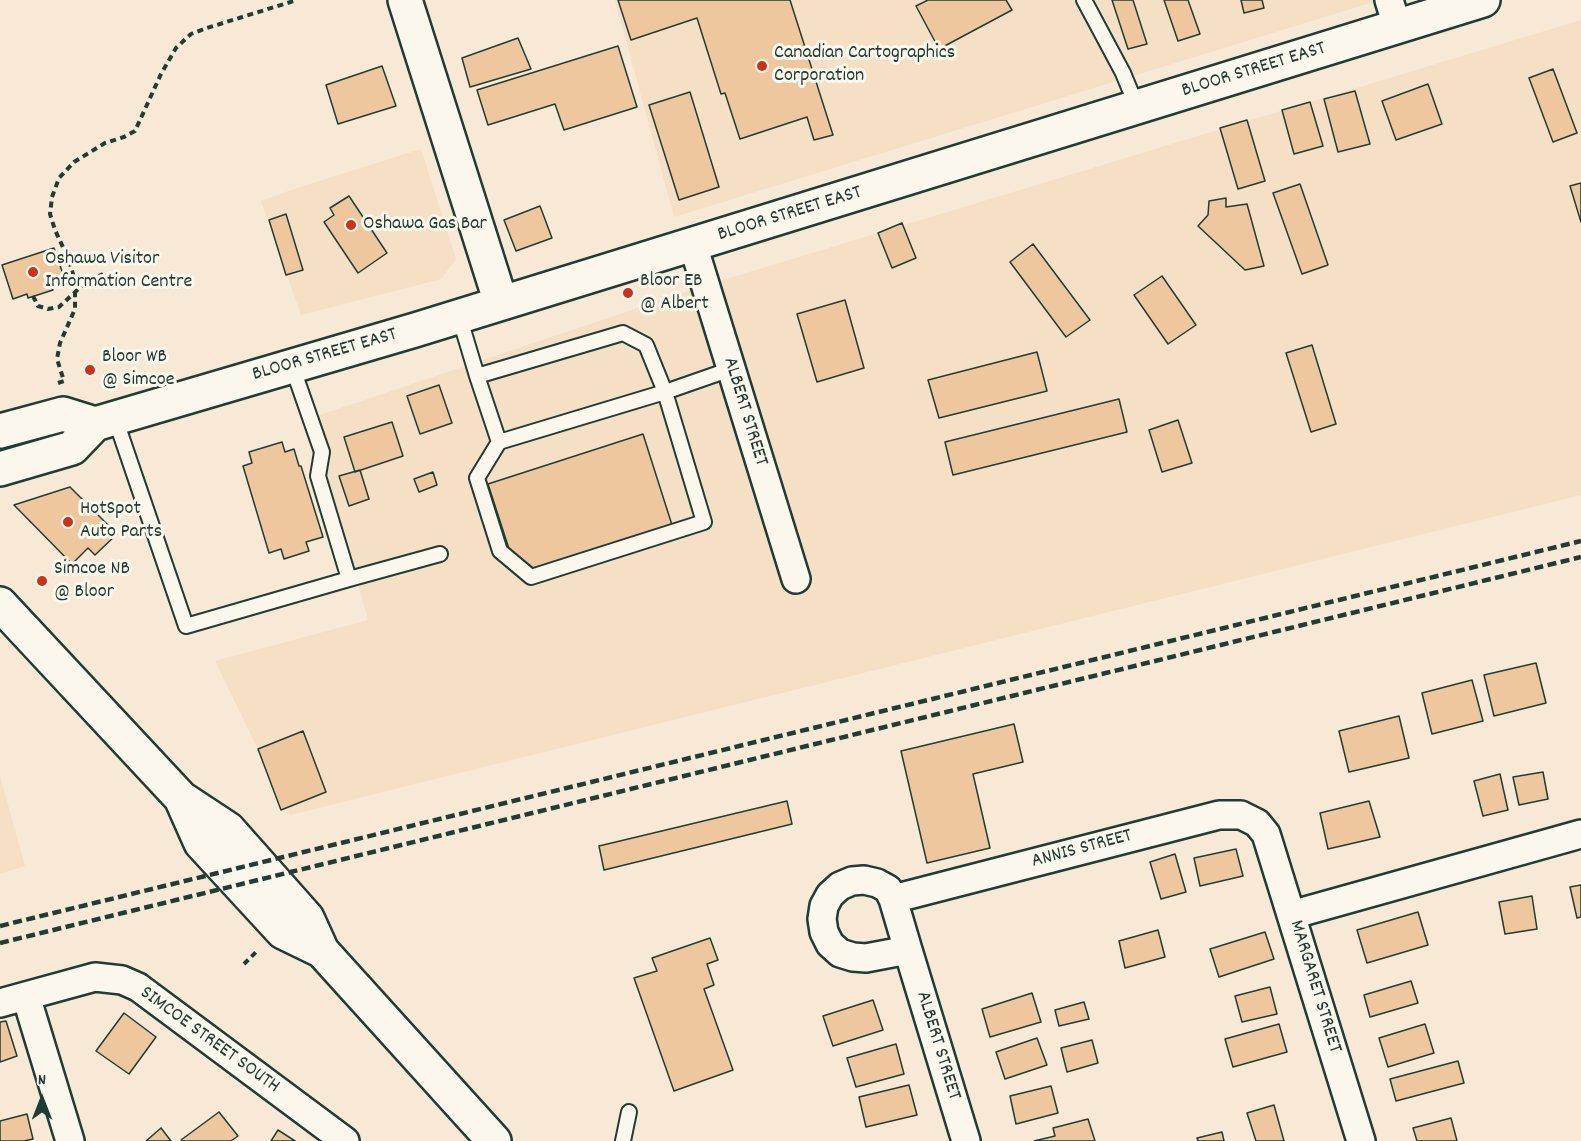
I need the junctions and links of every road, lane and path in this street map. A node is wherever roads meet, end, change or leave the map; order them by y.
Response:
1 (297, 0) edge
2 (405, 0) edge
3 (1084, 0) edge
4 (1483, 0) edge
5 (1393, 13) edge
6 (1137, 107) junction
7 (693, 245) junction
8 (103, 274) dead end
9 (75, 292) junction
10 (33, 296) dead end
11 (501, 303) junction
12 (459, 316) junction
13 (292, 366) junction
14 (731, 369) junction
15 (477, 376) junction
16 (64, 381) dead end
17 (665, 392) junction
18 (105, 421) junction
19 (0, 431) edge
20 (499, 442) junction
21 (0, 469) edge
22 (440, 554) dead end
23 (349, 579) junction
24 (796, 579) dead end
25 (0, 604) edge
26 (1266, 834) joint
27 (1581, 834) edge
28 (894, 899) junction
29 (1291, 915) junction
30 (260, 948) dead end
31 (908, 950) junction
32 (244, 964) dead end
33 (26, 996) junction
34 (0, 1003) edge
35 (629, 1112) dead end
36 (70, 1141) edge
37 (345, 1141) edge
38 (494, 1141) edge
39 (623, 1141) edge
40 (966, 1141) edge
41 (1360, 1141) edge

1 - 9 path
2 - 11 main road
3 - 6 lane
4 - 5 main road, BLOOR STREET EAST
5 - 6 main road, BLOOR STREET EAST
6 - 7 main road, BLOOR STREET EAST
7 - 11 main road, BLOOR STREET EAST
7 - 14 street, ALBERT STREET
8 - 9 path
9 - 10 path
9 - 16 path
11 - 12 main road, BLOOR STREET EAST
12 - 13 main road, BLOOR STREET EAST
12 - 15 lane
13 - 18 main road, BLOOR STREET EAST
13 - 23 lane
14 - 17 lane
14 - 24 street, ALBERT STREET
15 - 17 lane
15 - 20 lane
17 - 20 lane
17 - 20 lane
18 - 19 main road
18 - 21 main road, BLOOR STREET EAST
18 - 23 lane
22 - 23 lane
25 - 38 main road
26 - 28 street, ANNIS STREET
26 - 29 street, MARGARET STREET
27 - 29 street
28 - 31 street, ALBERT STREET
28 - 31 street
29 - 41 street, MARGARET STREET
30 - 32 path
31 - 40 street, ALBERT STREET
33 - 34 street, SIMCOE STREET SOUTH
33 - 36 street
33 - 37 street, SIMCOE STREET SOUTH
35 - 39 lane

